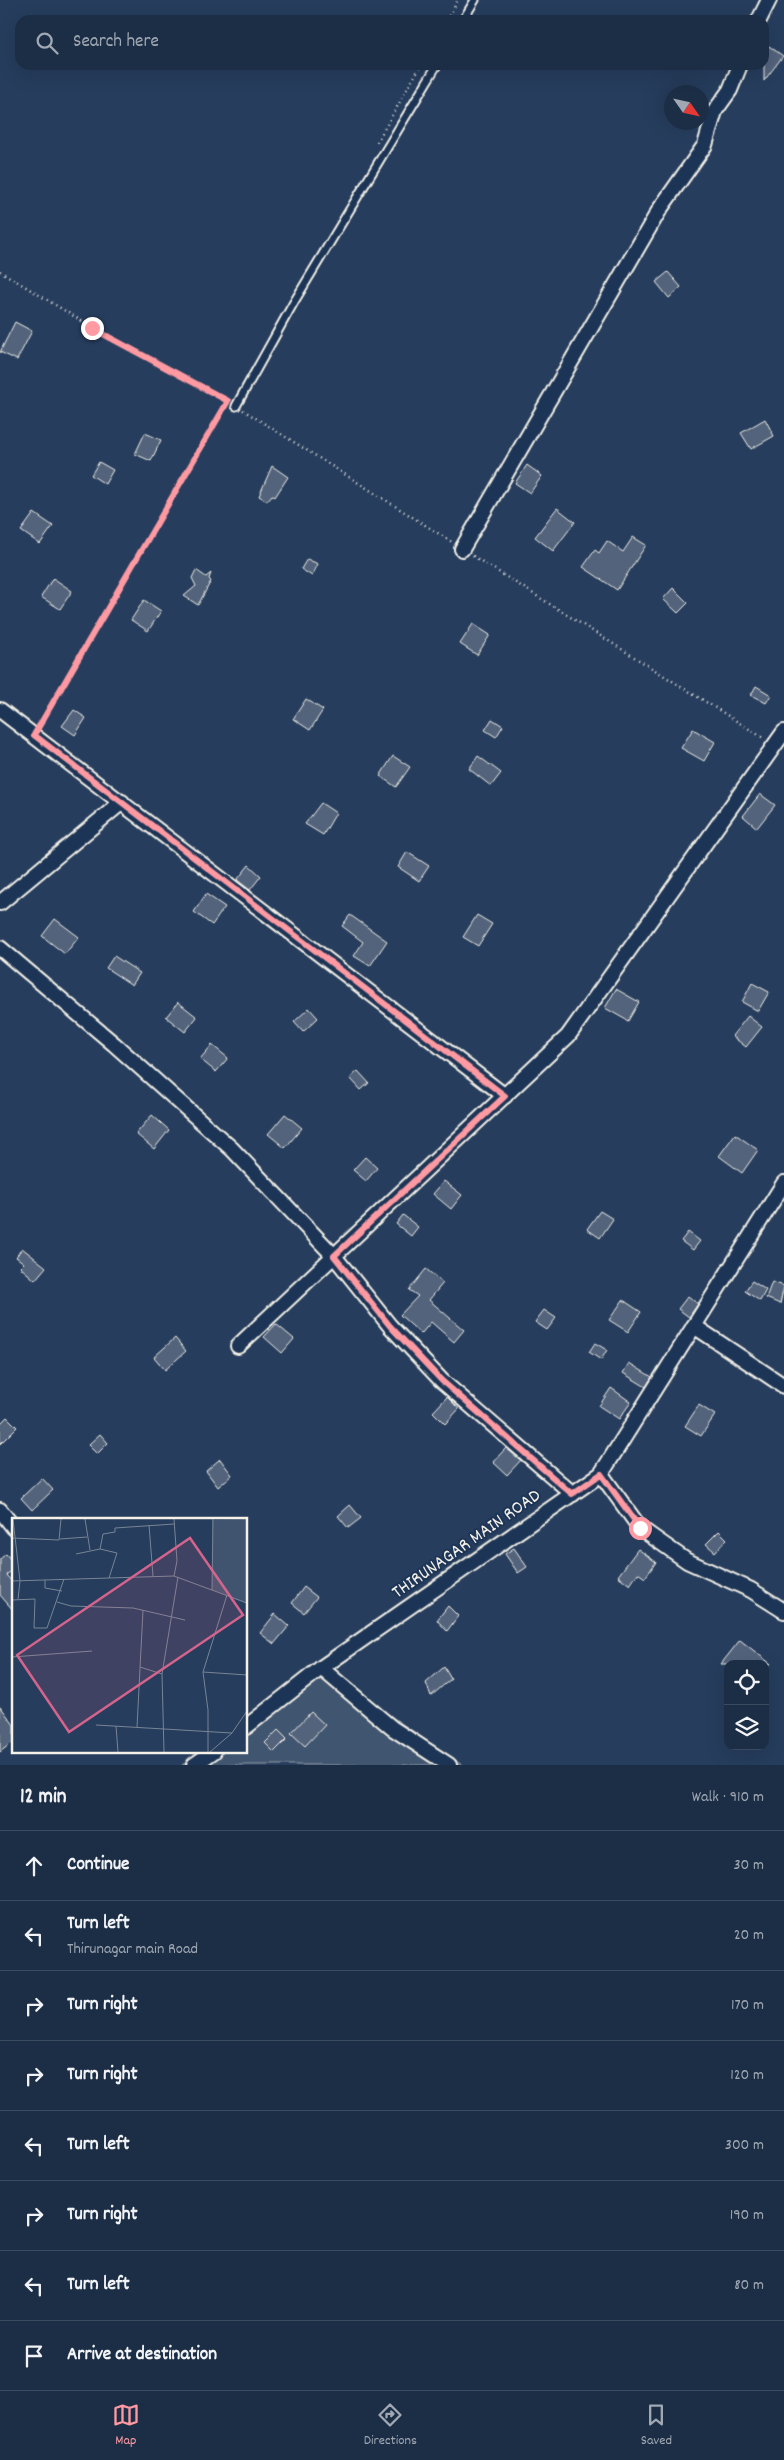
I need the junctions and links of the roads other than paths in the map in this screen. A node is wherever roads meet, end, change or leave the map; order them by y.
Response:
1 (475, 0) edge
2 (769, 0) edge
3 (466, 15) edge
4 (762, 15) edge
5 (433, 70) edge
6 (738, 70) edge
7 (236, 406) road end
8 (462, 549) road end
9 (0, 710) edge
10 (784, 732) edge
11 (122, 802) junction
12 (0, 903) edge
13 (0, 948) edge
14 (505, 1096) junction
15 (784, 1183) edge
16 (334, 1256) junction
17 (694, 1326) junction
18 (238, 1346) dead end
19 (784, 1386) edge
20 (601, 1474) junction
21 (572, 1494) junction
22 (0, 1510) edge
23 (12, 1525) edge
24 (784, 1611) edge
25 (321, 1668) junction
26 (248, 1724) edge
27 (213, 1752) edge
28 (194, 1765) edge
29 (449, 1765) edge

1 - 3 lane
2 - 4 street
5 - 7 lane
6 - 8 street
9 - 11 street
10 - 14 street
11 - 12 street
11 - 14 street
13 - 16 street
14 - 16 street
15 - 17 street, THIRUNAGAR MAIN ROAD
16 - 18 street
16 - 21 street
17 - 19 street
17 - 20 street, THIRUNAGAR MAIN ROAD
20 - 21 street, THIRUNAGAR MAIN ROAD
20 - 24 street
21 - 25 street, THIRUNAGAR MAIN ROAD
22 - 23 street
25 - 26 street, THIRUNAGAR MAIN ROAD
25 - 29 street
27 - 28 street

